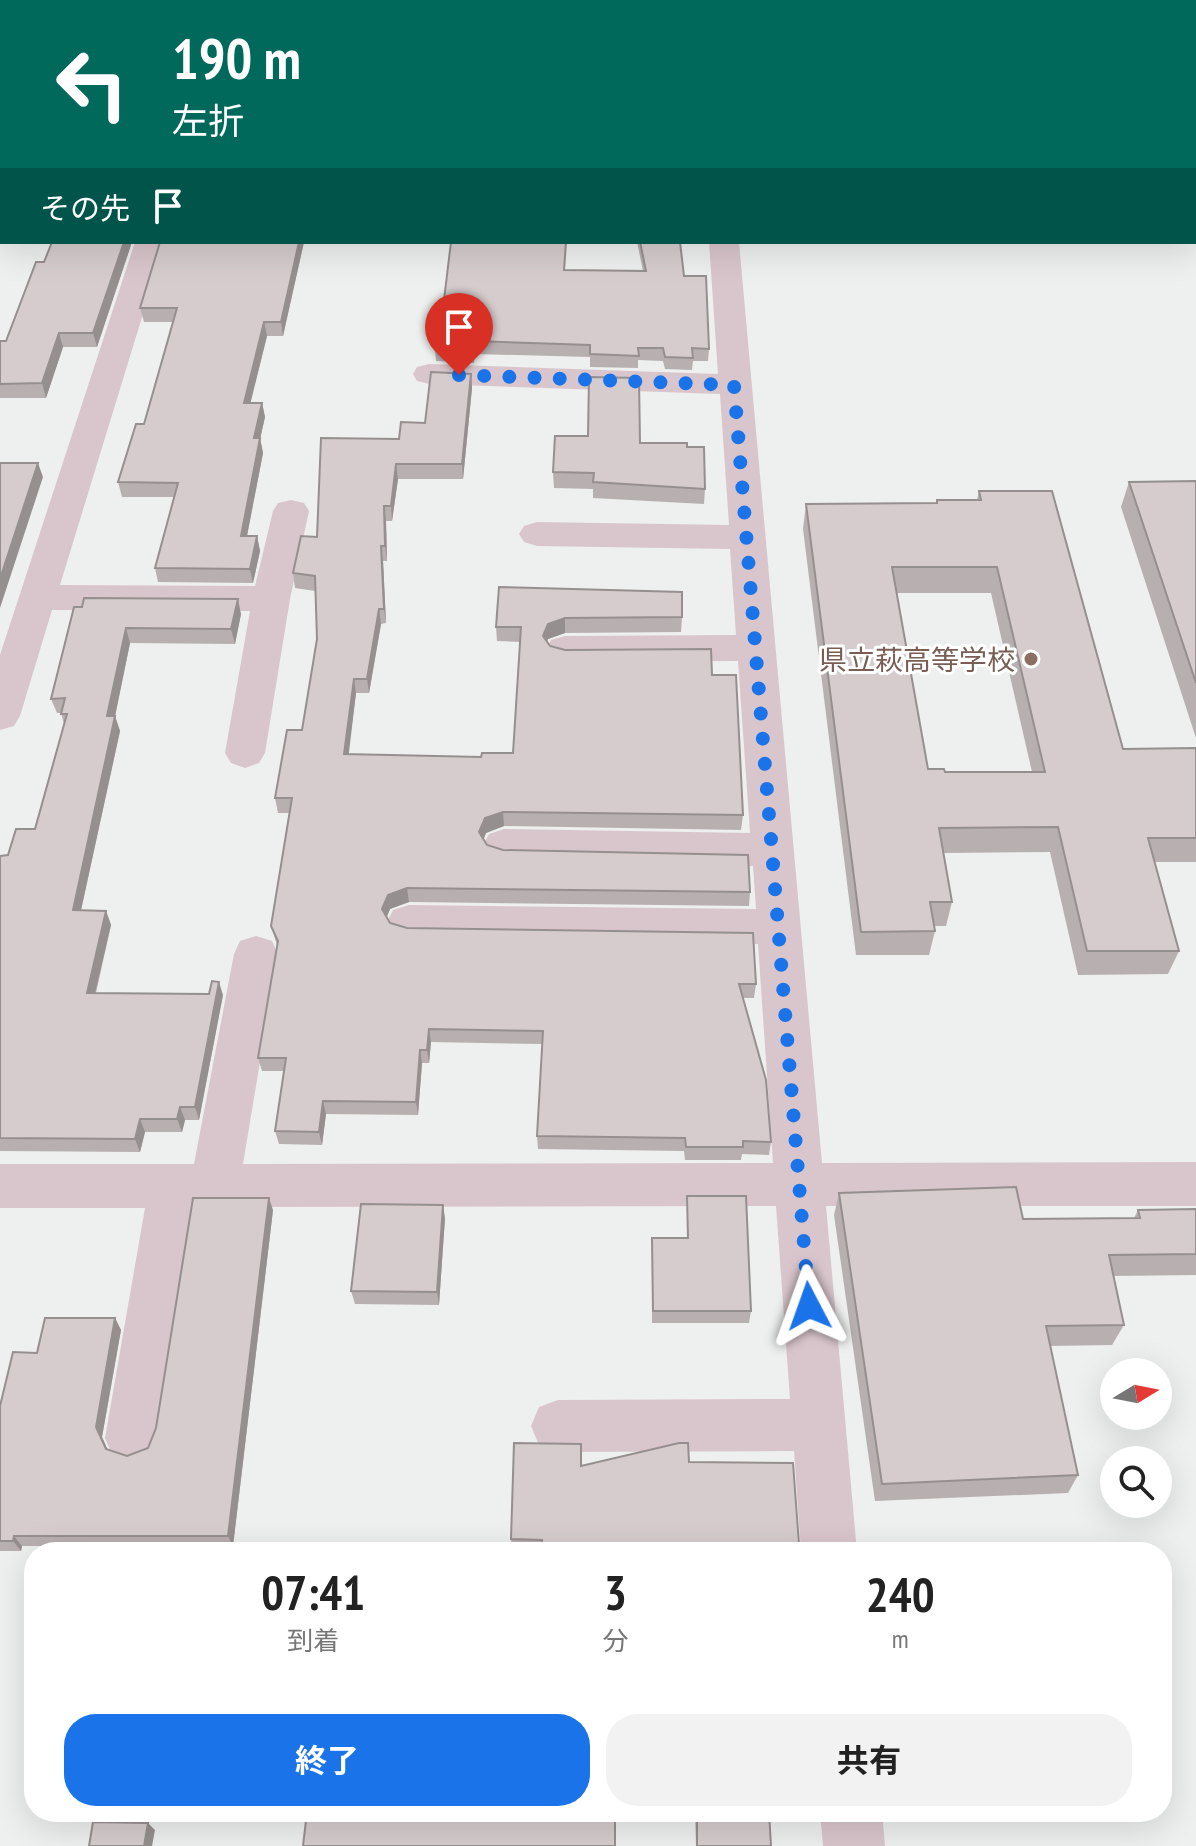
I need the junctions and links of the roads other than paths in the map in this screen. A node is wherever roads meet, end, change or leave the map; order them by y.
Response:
1 (149, 244) edge
2 (724, 244) edge
3 (429, 374) edge
4 (734, 385) junction
5 (291, 511) dead end
6 (537, 534) dead end
7 (747, 537) junction
8 (38, 597) junction
9 (271, 599) junction
10 (756, 648) junction
11 (565, 649) edge
12 (0, 716) edge
13 (245, 753) dead end
14 (504, 845) dead end
15 (773, 850) junction
16 (409, 922) dead end
17 (777, 927) junction
18 (256, 954) dead end
19 (1196, 1184) edge
20 (0, 1186) edge
21 (194, 1186) junction
22 (800, 1187) junction
23 (819, 1425) junction
24 (558, 1426) dead end
25 (132, 1438) dead end
26 (828, 1542) edge
27 (852, 1822) edge
28 (854, 1846) edge

1 - 8 street
2 - 4 street
3 - 4 street
4 - 7 street
5 - 9 street
6 - 7 street
7 - 10 street
8 - 9 street
8 - 12 street
9 - 13 street
10 - 11 street
10 - 15 street
14 - 15 street
15 - 17 street
16 - 17 street
17 - 22 street
18 - 21 street
19 - 22 street
20 - 21 street
21 - 22 street
21 - 25 street
22 - 23 street
23 - 24 street
23 - 26 street
27 - 28 street

